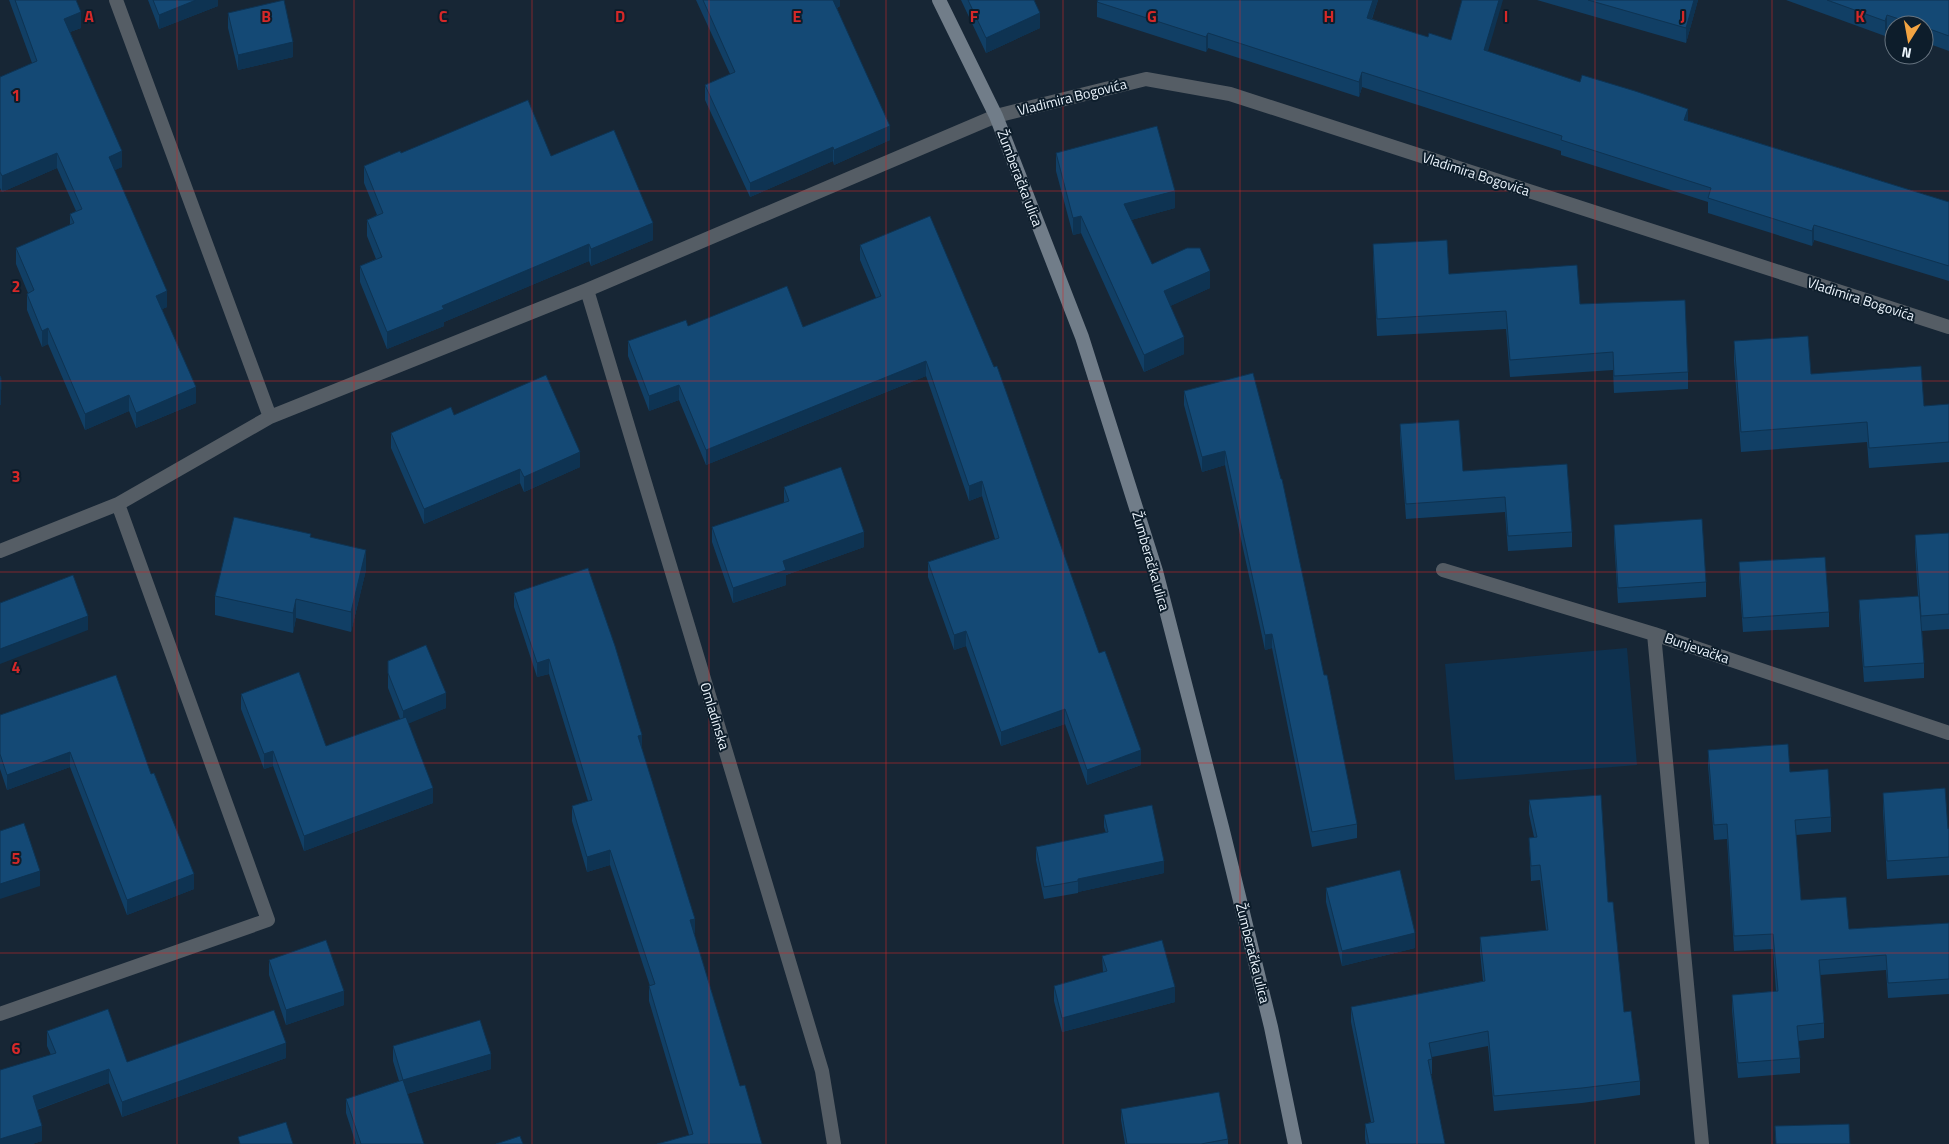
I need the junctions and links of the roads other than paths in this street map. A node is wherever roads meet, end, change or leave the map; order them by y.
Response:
1 (116, 0) edge
2 (938, 0) edge
3 (996, 116) junction
4 (588, 290) junction
5 (1949, 327) edge
6 (270, 417) junction
7 (118, 504) junction
8 (0, 550) edge
9 (1443, 570) dead end
10 (1654, 634) junction
11 (1949, 733) edge
12 (0, 1014) edge
13 (834, 1144) edge
14 (1295, 1144) edge
15 (1702, 1144) edge

1 - 6 street
2 - 3 main road, Žumberačka ulica
3 - 4 street, Vladimira Bogovića
3 - 5 street, Vladimira Bogovića
3 - 14 main road, Žumberačka ulica
4 - 6 street, Vladimira Bogovića
4 - 13 street, Omladinska
6 - 7 street, Vladimira Bogovića
7 - 8 street, Vladimira Bogovića
7 - 12 street
9 - 10 street, Bunjevačka
10 - 11 street, Bunjevačka
10 - 15 street

